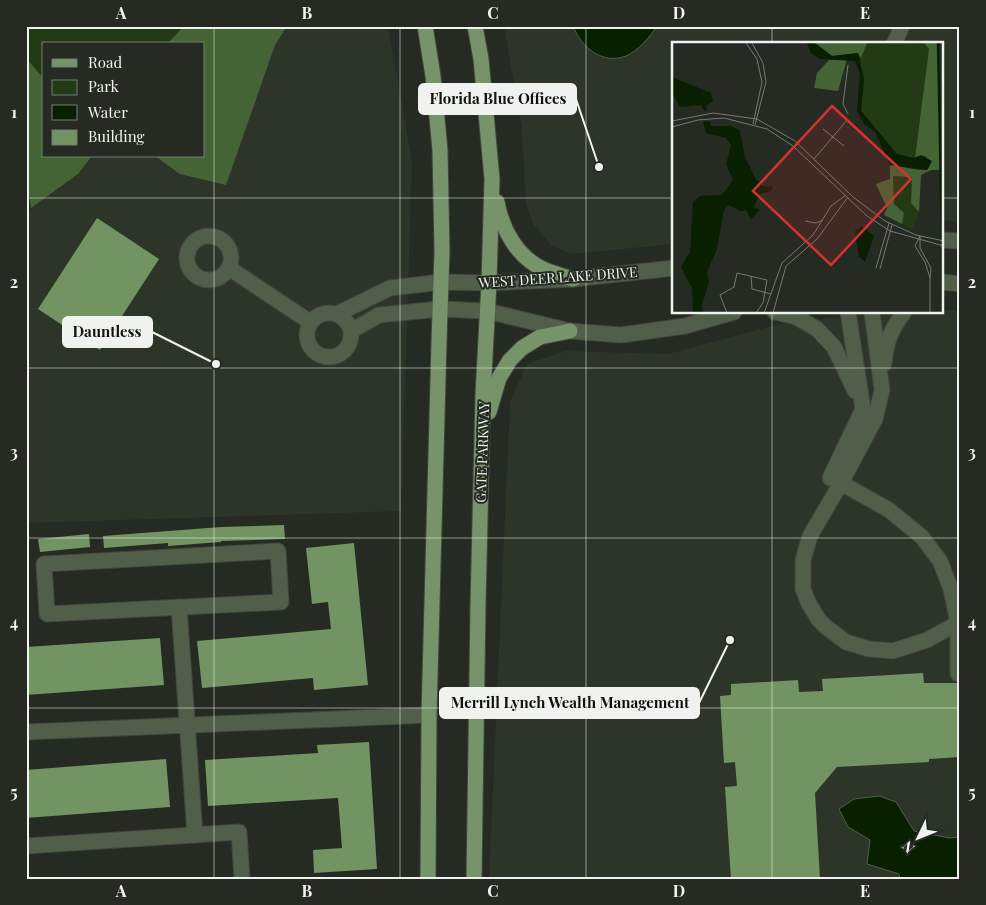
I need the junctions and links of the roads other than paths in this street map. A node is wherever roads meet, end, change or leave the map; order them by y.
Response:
1 (425, 26) edge
2 (475, 26) edge
3 (902, 26) edge
4 (895, 42) edge
5 (492, 179) junction
6 (944, 240) edge
7 (960, 242) edge
8 (229, 268) dead end
9 (672, 268) edge
10 (573, 279) junction
11 (442, 282) junction
12 (489, 283) junction
13 (440, 309) junction
14 (487, 311) junction
15 (337, 314) junction
16 (727, 314) edge
17 (784, 314) edge
18 (848, 314) edge
19 (872, 314) edge
20 (903, 314) edge
21 (310, 322) junction
22 (351, 331) junction
23 (570, 331) junction
24 (882, 390) junction
25 (863, 408) junction
26 (483, 432) junction
27 (836, 480) junction
28 (180, 608) junction
29 (958, 623) junction
30 (958, 674) dead end
31 (429, 715) junction
32 (187, 725) junction
33 (26, 732) edge
34 (194, 835) junction
35 (26, 846) edge
36 (242, 879) edge
37 (428, 879) edge
38 (474, 879) edge

1 - 11 main road
2 - 5 main road, GATE PARKWAY
3 - 4 street
5 - 10 main road
5 - 12 main road, GATE PARKWAY
6 - 7 street
8 - 21 street
9 - 10 street, WEST DEER LAKE DRIVE
10 - 12 street, WEST DEER LAKE DRIVE
11 - 12 street, WEST DEER LAKE DRIVE
11 - 13 main road
11 - 15 street, WEST DEER LAKE DRIVE
12 - 14 main road, GATE PARKWAY
13 - 14 street, WEST DEER LAKE DRIVE
13 - 22 street, WEST DEER LAKE DRIVE
13 - 31 main road
14 - 23 street, WEST DEER LAKE DRIVE
14 - 26 main road, GATE PARKWAY
15 - 21 street
15 - 22 street
16 - 23 street, WEST DEER LAKE DRIVE
17 - 25 street
18 - 25 street
19 - 24 street
20 - 24 street
21 - 22 street
23 - 26 main road
24 - 27 street
25 - 27 street
26 - 38 main road, GATE PARKWAY
27 - 29 street
27 - 29 street
28 - 28 street
28 - 32 street
29 - 30 street
31 - 32 street
31 - 37 main road
32 - 33 street
32 - 34 street
34 - 35 street
34 - 36 street

